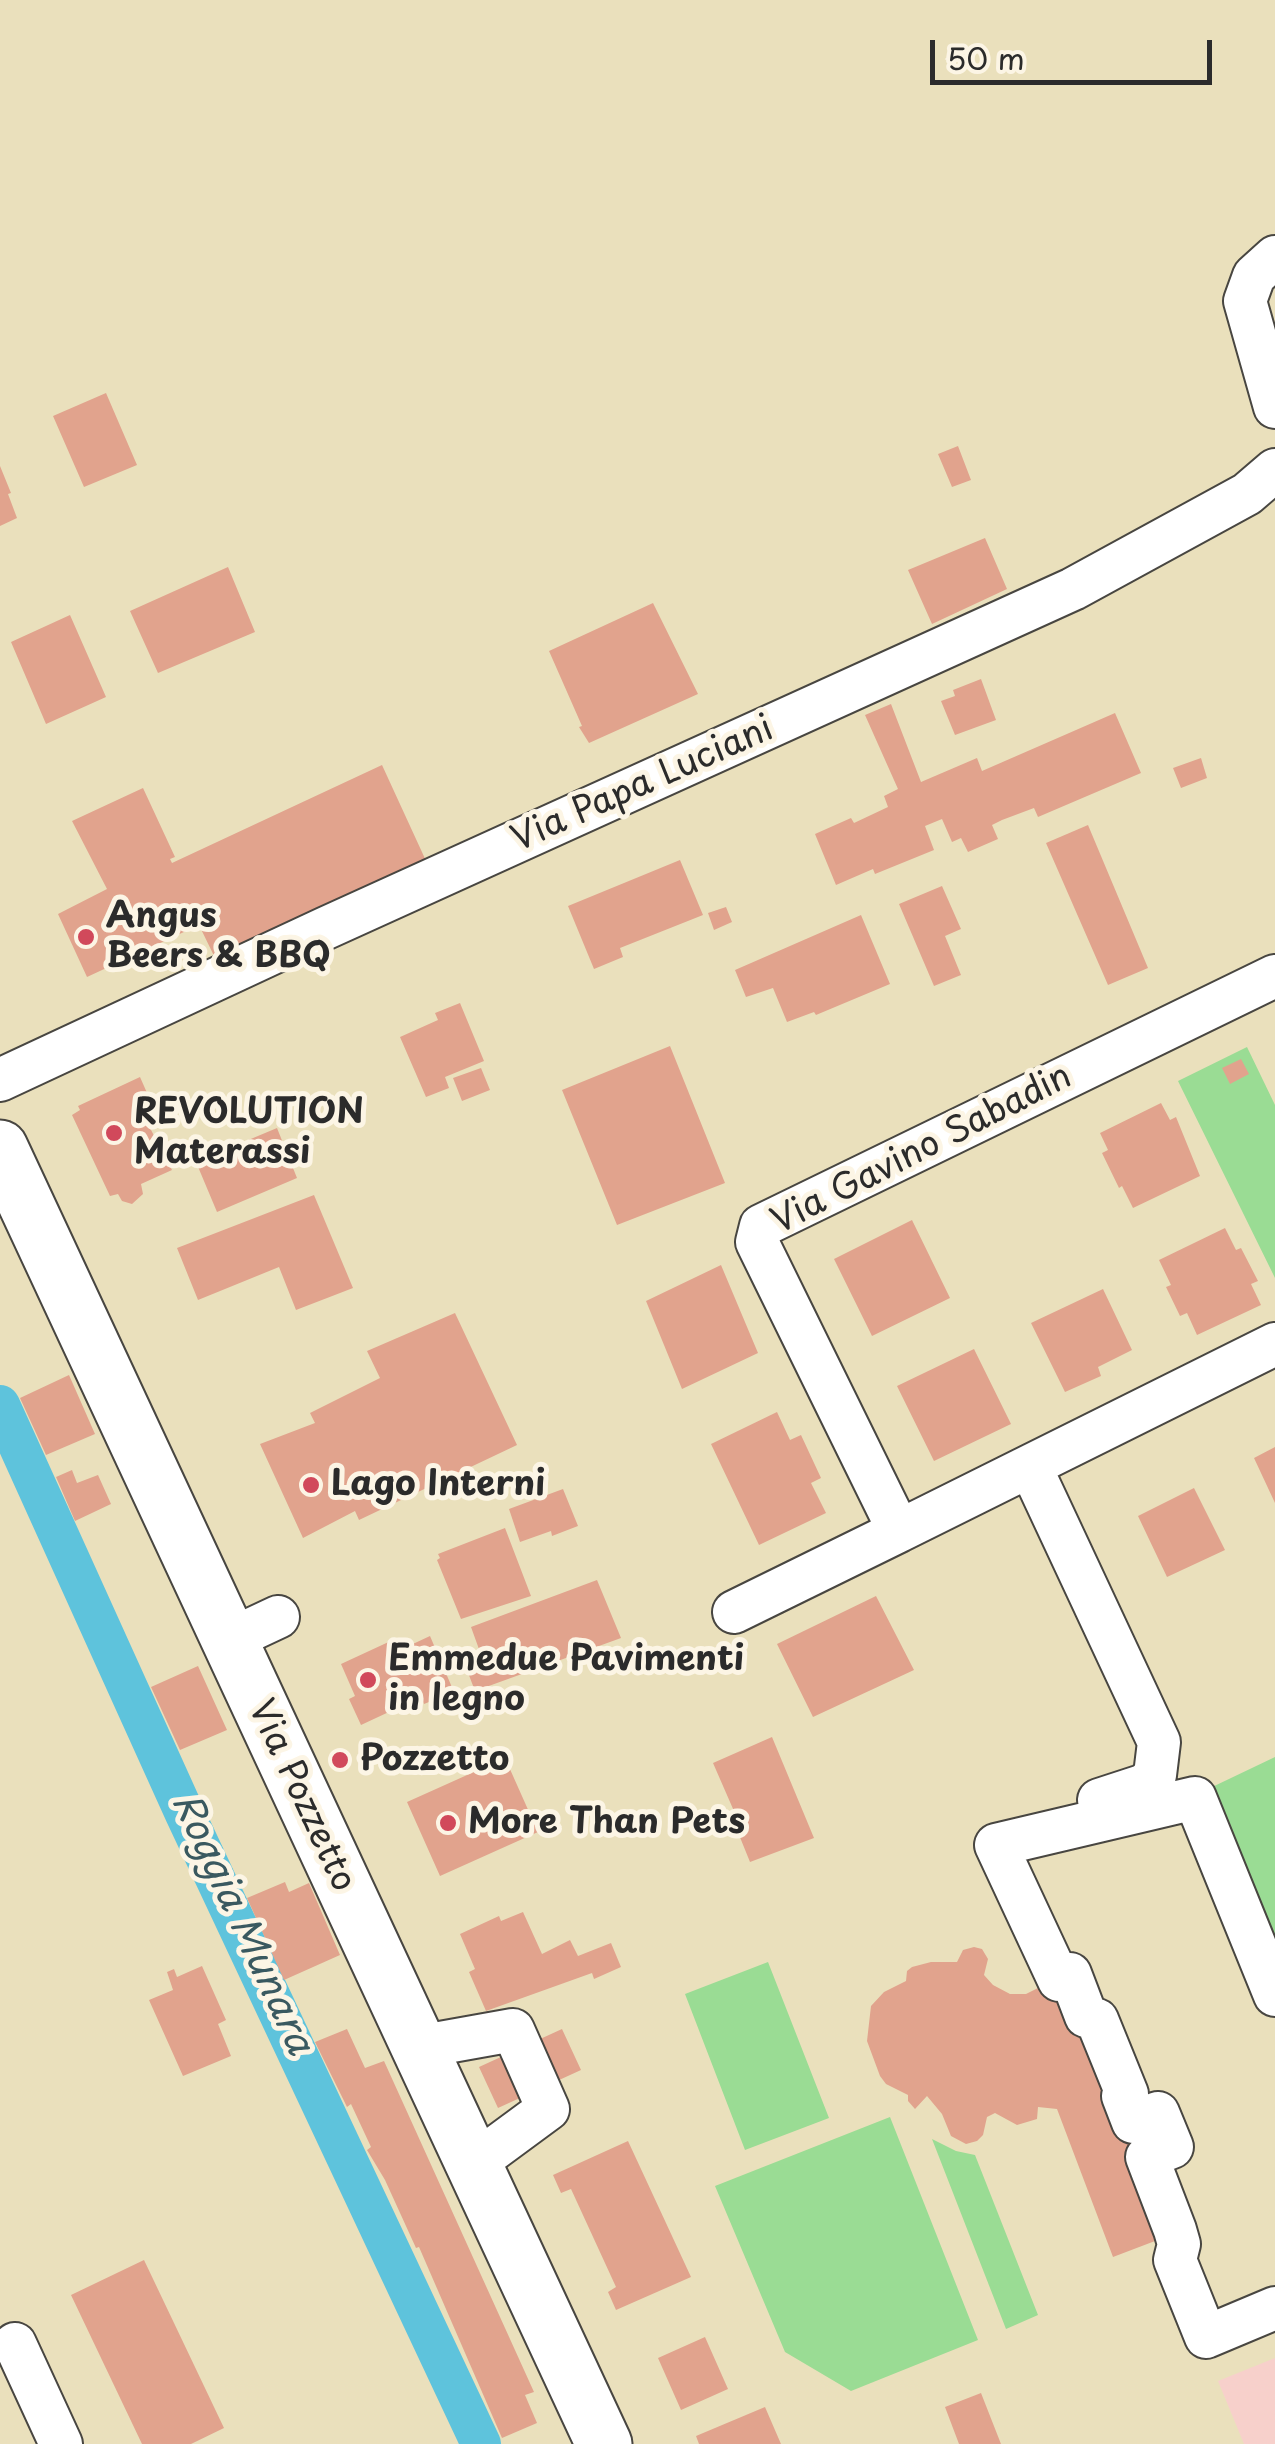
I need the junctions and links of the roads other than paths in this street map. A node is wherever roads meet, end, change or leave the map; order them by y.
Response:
1 (1275, 257) edge
2 (1275, 407) edge
3 (1275, 470) edge
4 (1275, 976) edge
5 (0, 1080) edge
6 (0, 1148) edge
7 (1275, 1344) edge
8 (1030, 1466) junction
9 (899, 1531) junction
10 (734, 1612) dead end
11 (278, 1618) dead end
12 (229, 1640) junction
13 (1026, 1816) dead end
14 (1275, 1994) edge
15 (418, 2047) junction
16 (472, 2165) junction
17 (1275, 2308) edge
18 (14, 2344) dead end
19 (61, 2444) edge
20 (604, 2444) edge

1 - 2 street
3 - 5 street, Via Papa Luciani
4 - 9 street, Via Gavino Sabadin
6 - 12 main road, Via Pozzetto
7 - 8 street
8 - 9 street
8 - 13 street
9 - 10 street
11 - 12 street
12 - 15 main road, Via Pozzetto
14 - 17 street
15 - 16 main road, Via Pozzetto
15 - 16 street
16 - 20 main road, Via Pozzetto
18 - 19 street

